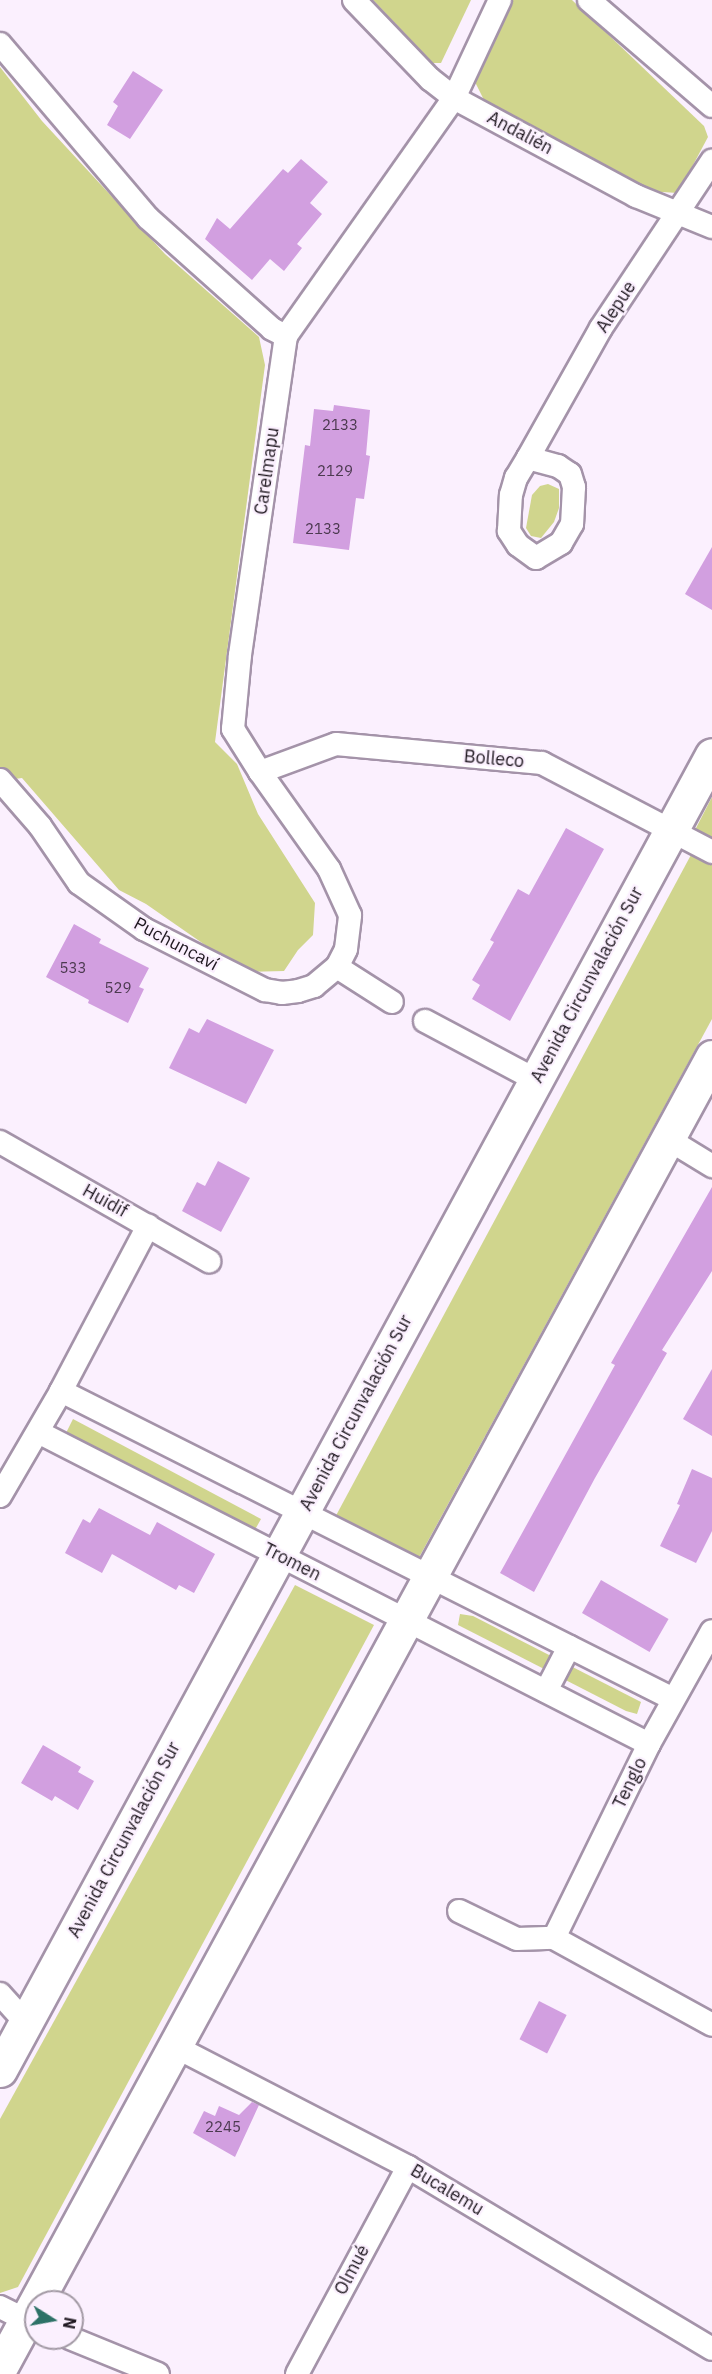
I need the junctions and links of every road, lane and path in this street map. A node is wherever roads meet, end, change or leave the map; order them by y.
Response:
1 (354, 0) edge
2 (500, 0) edge
3 (589, 0) edge
4 (0, 44) edge
5 (454, 98) junction
6 (712, 106) edge
7 (712, 161) edge
8 (679, 213) junction
9 (712, 227) edge
10 (286, 336) junction
11 (528, 458) dead end
12 (712, 755) edge
13 (260, 772) junction
14 (0, 780) edge
15 (671, 831) junction
16 (712, 852) edge
17 (337, 967) junction
18 (392, 1002) dead end
19 (425, 1022) dead end
20 (712, 1057) edge
21 (536, 1080) junction
22 (668, 1139) junction
23 (0, 1143) edge
24 (712, 1166) edge
25 (148, 1226) junction
26 (209, 1261) dead end
27 (61, 1391) junction
28 (38, 1432) junction
29 (0, 1496) edge
30 (302, 1512) junction
31 (279, 1555) junction
32 (430, 1577) junction
33 (406, 1620) junction
34 (712, 1630) edge
35 (569, 1647) junction
36 (546, 1691) junction
37 (673, 1699) junction
38 (649, 1744) junction
39 (459, 1911) dead end
40 (554, 1938) junction
41 (0, 1994) edge
42 (26, 2023) junction
43 (712, 2025) edge
44 (174, 2046) junction
45 (0, 2070) edge
46 (408, 2167) junction
47 (20, 2317) edge
48 (84, 2344) edge
49 (712, 2349) edge
50 (0, 2368) edge
51 (158, 2374) edge
52 (297, 2374) edge

1 - 5 street, Andalién
2 - 5 street, Carelmapu
3 - 6 street
4 - 10 street
5 - 8 street, Andalién
5 - 10 street, Carelmapu
7 - 8 street, Alepue
8 - 9 street, Andalién
8 - 11 street, Alepue
10 - 13 street, Carelmapu
12 - 15 main road, Avenida Circunvalación Sur
13 - 15 street, Bolleco
13 - 17 street, Carelmapu
14 - 17 street, Puchuncaví
15 - 16 street, Bolleco
15 - 21 main road, Avenida Circunvalación Sur
17 - 18 street
19 - 21 street
20 - 22 main road
21 - 30 main road, Avenida Circunvalación Sur
22 - 24 street
22 - 32 main road
23 - 25 street, Huidif
25 - 26 street, Huidif
25 - 27 street
27 - 28 street
27 - 30 street
28 - 29 street
28 - 31 street, Tromen
30 - 31 main road, Avenida Circunvalación Sur
30 - 32 street
31 - 33 street, Tromen
31 - 42 main road, Avenida Circunvalación Sur
32 - 33 main road
32 - 35 street
33 - 36 street, Tromen
33 - 44 main road
34 - 37 street, Tenglo
35 - 36 street
35 - 37 street
36 - 38 street, Tromen
37 - 38 street, Tenglo
38 - 40 street, Tenglo
39 - 40 street
40 - 43 street
41 - 42 street
42 - 45 main road, Avenida Circunvalación Sur
44 - 46 street, Bucalemu
44 - 47 main road
46 - 49 street, Bucalemu
46 - 52 street, Olmué
47 - 50 main road
48 - 51 street

